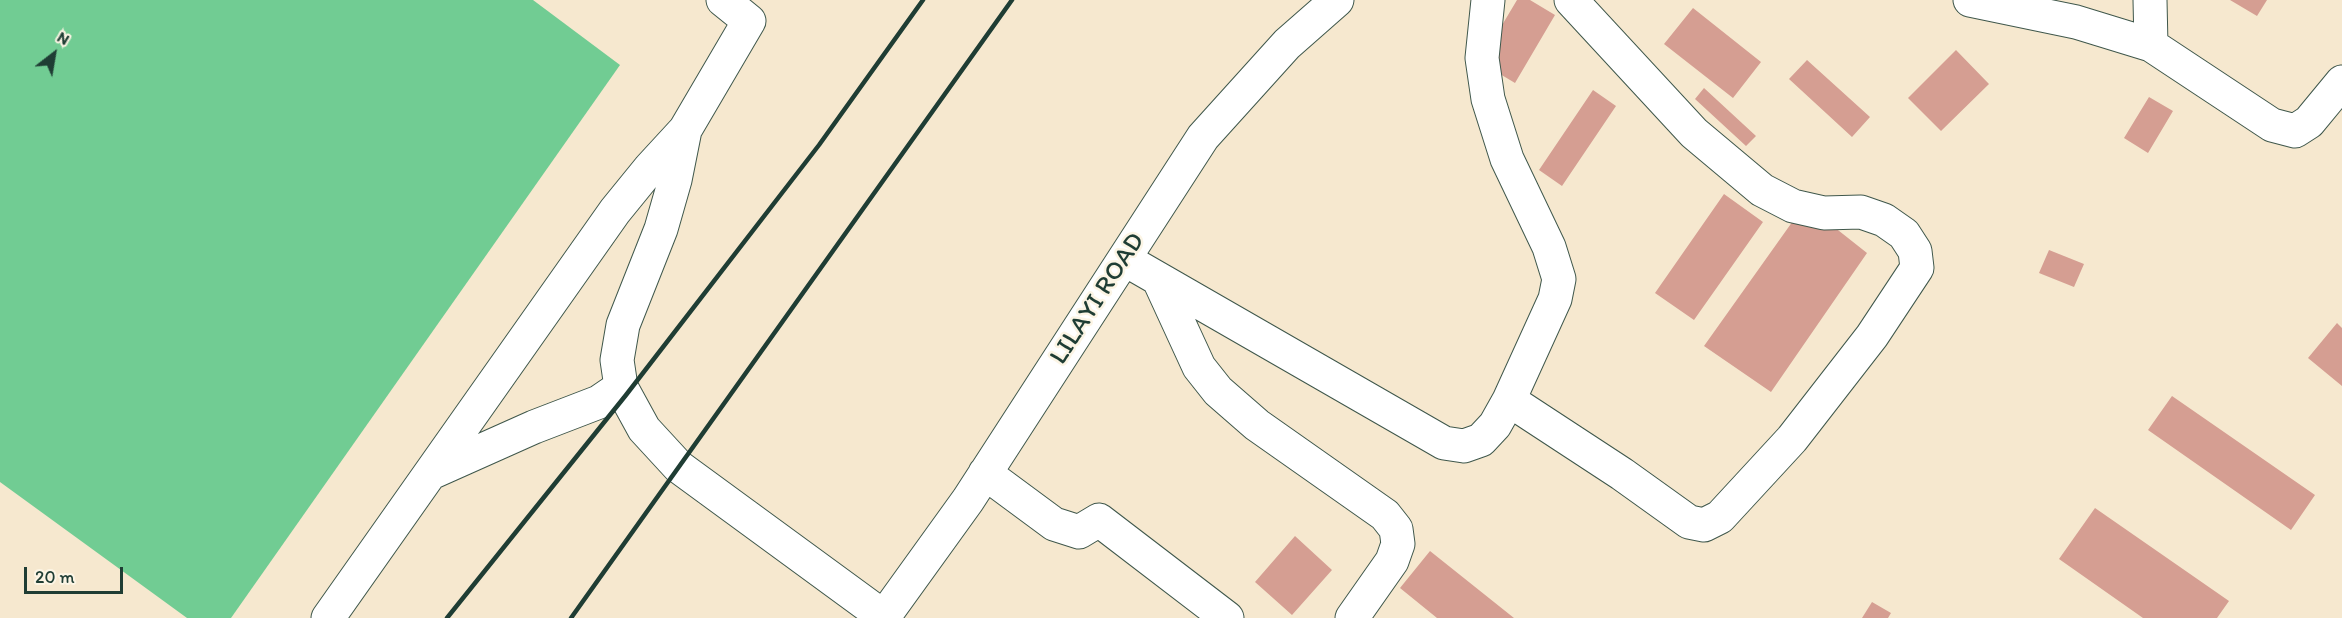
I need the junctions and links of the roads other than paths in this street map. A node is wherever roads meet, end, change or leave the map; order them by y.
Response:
1 (723, 0) edge
2 (1337, 0) edge
3 (1488, 0) edge
4 (1571, 0) edge
5 (1970, 0) edge
6 (2150, 0) edge
7 (757, 10) edge
8 (2151, 45) junction
9 (2342, 81) edge
10 (685, 130) junction
11 (1124, 259) junction
12 (1159, 280) junction
13 (621, 387) junction
14 (1509, 400) junction
15 (985, 473) junction
16 (429, 474) junction
17 (884, 617) edge
18 (328, 618) edge
19 (1227, 618) edge
20 (1352, 618) edge

1 - 7 street
2 - 11 street, LILAYI ROAD
3 - 14 street
4 - 14 street
5 - 8 street
6 - 8 street
7 - 10 street
8 - 9 street
10 - 13 street
10 - 16 street
11 - 12 street
11 - 15 street, LILAYI ROAD
12 - 14 street
12 - 20 street
13 - 16 street
13 - 17 street
15 - 17 street, LILAYI ROAD
15 - 19 street
16 - 18 street

